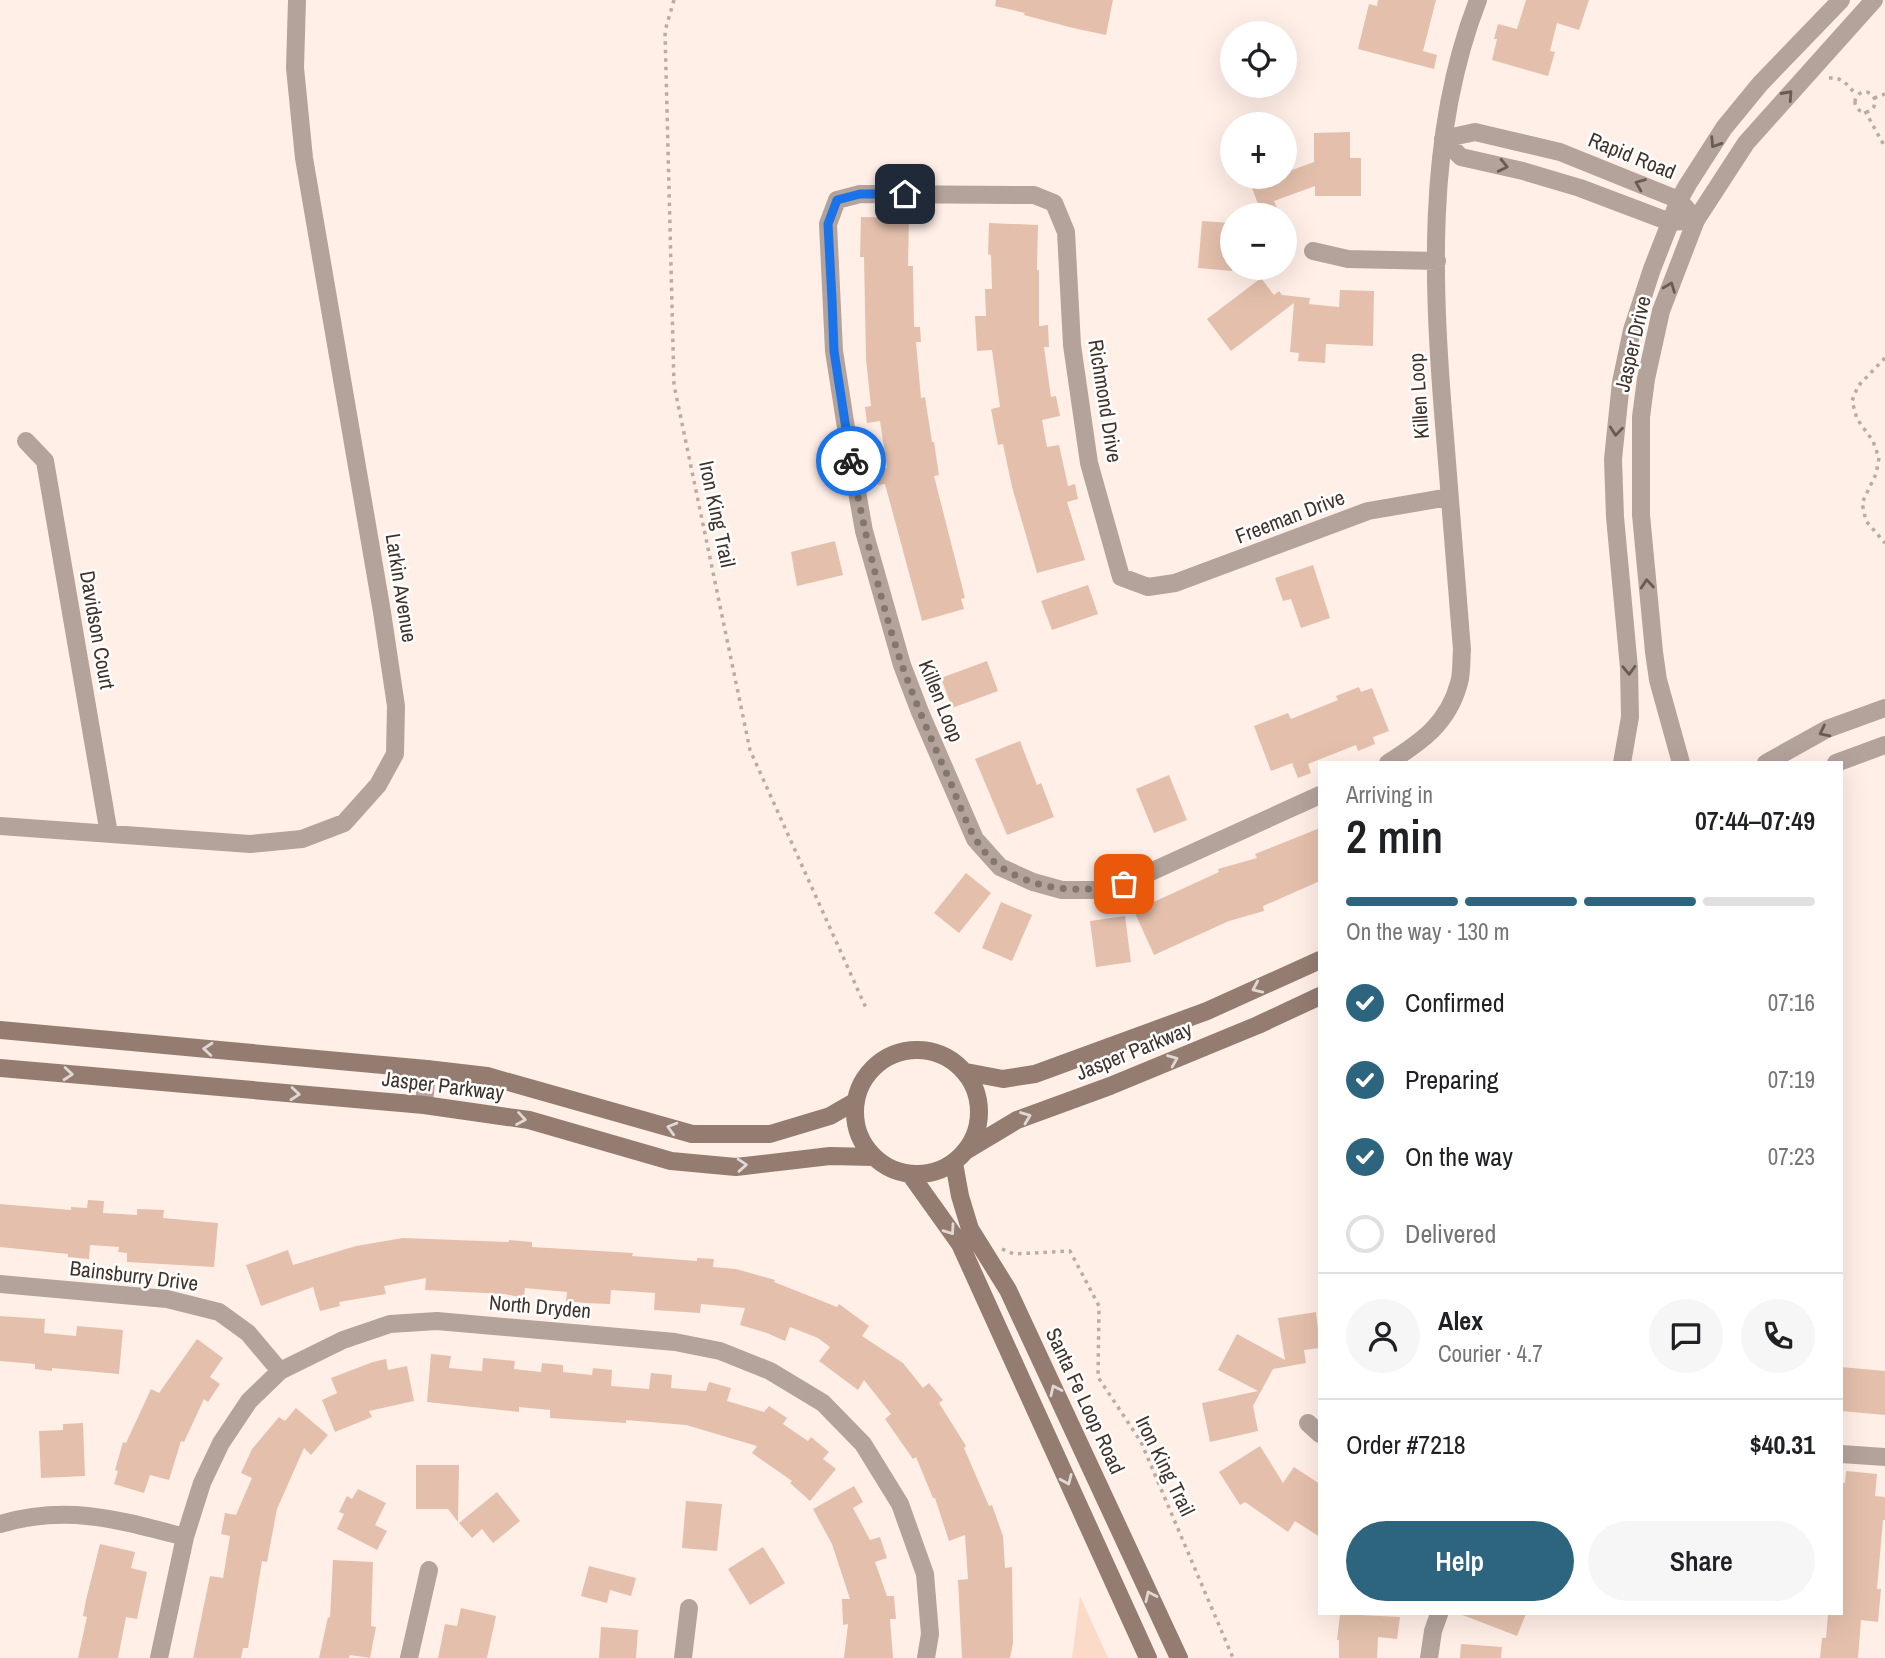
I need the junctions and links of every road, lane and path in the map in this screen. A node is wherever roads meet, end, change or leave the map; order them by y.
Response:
1 (298, 0) edge
2 (674, 0) edge
3 (1478, 0) edge
4 (1841, 0) edge
5 (1874, 0) edge
6 (1828, 78) dead end
7 (1885, 94) edge
8 (1857, 95) junction
9 (1874, 97) junction
10 (1865, 111) junction
11 (1443, 139) junction
12 (1885, 148) edge
13 (1679, 200) junction
14 (1054, 203) joint
15 (1696, 220) junction
16 (1670, 222) junction
17 (1313, 251) dead end
18 (1437, 261) junction
19 (1885, 358) edge
20 (26, 441) dead end
21 (1449, 497) junction
22 (1885, 543) edge
23 (1148, 587) joint
24 (1885, 708) edge
25 (1885, 745) edge
26 (1391, 761) edge
27 (1622, 761) edge
28 (1680, 761) edge
29 (1770, 761) edge
30 (1841, 761) edge
31 (1318, 796) edge
32 (0, 826) edge
33 (109, 834) junction
34 (1318, 961) edge
35 (1318, 997) edge
36 (866, 1008) dead end
37 (0, 1030) edge
38 (0, 1068) edge
39 (427, 1069) junction
40 (966, 1072) junction
41 (856, 1101) junction
42 (424, 1105) junction
43 (874, 1157) junction
44 (960, 1157) junction
45 (910, 1174) junction
46 (994, 1245) dead end
47 (0, 1284) edge
48 (280, 1371) junction
49 (1843, 1454) edge
50 (1885, 1457) edge
51 (0, 1524) edge
52 (185, 1537) junction
53 (429, 1570) dead end
54 (689, 1608) dead end
55 (1439, 1615) edge
56 (159, 1658) edge
57 (409, 1658) edge
58 (683, 1658) edge
59 (926, 1658) edge
60 (1148, 1658) edge
61 (1179, 1658) edge
62 (1233, 1658) edge
63 (1429, 1658) edge

1 - 33 street, Larkin Avenue
2 - 36 path, Iron King Trail
3 - 11 street, Killen Loop
4 -> 13 street, Jasper Drive
15 -> 5 street, Jasper Drive
6 - 8 path
7 - 9 path
8 - 9 path
8 - 10 path
9 - 10 path
10 - 12 path
13 -> 11 street, Rapid Road
11 -> 16 street
11 - 18 street, Killen Loop
13 - 15 street, Rapid Road
13 - 16 street, Jasper Drive
14 - 23 street, Richmond Drive
14 - 31 street, Killen Loop
15 - 16 street
28 -> 15 street, Jasper Drive
16 -> 27 street, Jasper Drive
17 - 18 street
18 - 21 street, Killen Loop
19 - 22 path
20 - 33 street, Davidson Court
21 - 23 street, Freeman Drive
21 - 26 street, Killen Loop
24 -> 29 street
25 - 30 street
32 - 33 street, Larkin Avenue
34 -> 40 main road, Jasper Parkway
44 -> 35 main road, Jasper Parkway
39 -> 37 main road, Jasper Parkway
38 -> 42 main road, Jasper Parkway
41 -> 39 main road, Jasper Parkway
39 - 42 street
40 - 41 main road
40 - 44 main road
41 - 43 main road
42 -> 43 main road, Jasper Parkway
43 - 45 main road
44 - 45 main road
61 -> 44 main road, Santa Fe Loop Road
45 -> 60 main road
46 - 62 path, Iron King Trail
47 - 48 street, Bainsburry Drive
48 - 52 street, North Dryden
48 - 59 street, North Dryden
49 - 50 street
51 - 52 street
52 - 56 street, North Dryden
53 - 57 street
54 - 58 street
55 - 63 street

